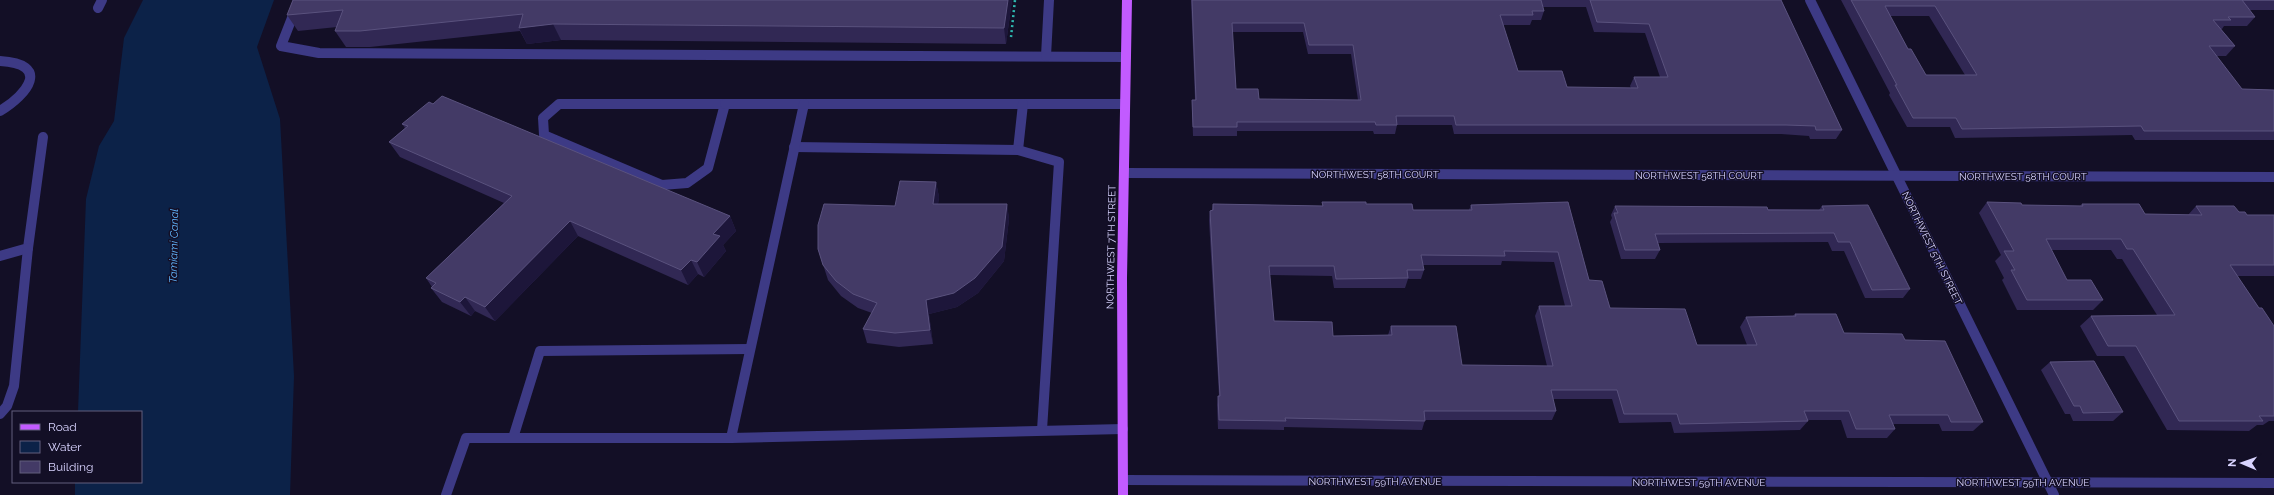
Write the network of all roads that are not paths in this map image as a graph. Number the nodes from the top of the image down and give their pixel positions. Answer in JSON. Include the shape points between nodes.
{"nodes":[{"id":1,"x":299,"y":0,"type":"edge"},
{"id":2,"x":1049,"y":0,"type":"edge"},
{"id":3,"x":1127,"y":0,"type":"edge"},
{"id":4,"x":1810,"y":0,"type":"edge"},
{"id":5,"x":1046,"y":56,"type":"junction"},
{"id":6,"x":1126,"y":57,"type":"junction"},
{"id":7,"x":0,"y":61,"type":"edge"},
{"id":8,"x":725,"y":104,"type":"junction"},
{"id":9,"x":804,"y":104,"type":"junction"},
{"id":10,"x":1023,"y":104,"type":"junction"},
{"id":11,"x":1125,"y":104,"type":"junction"},
{"id":12,"x":0,"y":111,"type":"edge"},
{"id":13,"x":43,"y":137,"type":"dead end"},
{"id":14,"x":794,"y":146,"type":"junction"},
{"id":15,"x":1018,"y":150,"type":"junction"},
{"id":16,"x":1124,"y":173,"type":"junction"},
{"id":17,"x":1897,"y":176,"type":"junction"},
{"id":18,"x":2274,"y":177,"type":"edge"},
{"id":19,"x":28,"y":248,"type":"junction"},
{"id":20,"x":0,"y":256,"type":"edge"},
{"id":21,"x":750,"y":349,"type":"junction"},
{"id":22,"x":0,"y":414,"type":"edge"},
{"id":23,"x":1123,"y":429,"type":"junction"},
{"id":24,"x":1042,"y":430,"type":"junction"},
{"id":25,"x":513,"y":438,"type":"junction"},
{"id":26,"x":731,"y":438,"type":"junction"},
{"id":27,"x":1123,"y":480,"type":"junction"},
{"id":28,"x":2048,"y":483,"type":"junction"},
{"id":29,"x":2274,"y":483,"type":"edge"},
{"id":30,"x":446,"y":495,"type":"edge"},
{"id":31,"x":1123,"y":495,"type":"edge"},
{"id":32,"x":2054,"y":495,"type":"edge"}],
"edges":[{"from":1,"to":5,"type":"street","via":[[281,46],[319,52]]},
{"from":2,"to":5,"type":"street"},
{"from":3,"to":6,"type":"main road","name":"NORTHWEST 7TH STREET"},
{"from":4,"to":17,"type":"street","name":"NORTHWEST 5TH STREET"},
{"from":5,"to":6,"type":"street"},
{"from":6,"to":11,"type":"main road","name":"NORTHWEST 7TH STREET"},
{"from":7,"to":12,"type":"street","via":[[22,63],[30,69],[32,77],[19,98]]},
{"from":8,"to":8,"type":"street","via":[[708,168],[687,183],[662,184],[544,135],[543,118],[559,104]]},
{"from":8,"to":9,"type":"street"},
{"from":9,"to":10,"type":"street"},
{"from":9,"to":14,"type":"street"},
{"from":10,"to":11,"type":"street"},
{"from":10,"to":15,"type":"street"},
{"from":11,"to":16,"type":"main road","name":"NORTHWEST 7TH STREET"},
{"from":13,"to":19,"type":"street"},
{"from":14,"to":15,"type":"street"},
{"from":14,"to":21,"type":"street"},
{"from":15,"to":24,"type":"street","via":[[1059,162]]},
{"from":16,"to":17,"type":"street","name":"NORTHWEST 58TH COURT"},
{"from":16,"to":23,"type":"main road","name":"NORTHWEST 7TH STREET"},
{"from":17,"to":18,"type":"street","name":"NORTHWEST 58TH COURT"},
{"from":17,"to":28,"type":"street","name":"NORTHWEST 5TH STREET"},
{"from":19,"to":20,"type":"street"},
{"from":19,"to":22,"type":"street","via":[[14,386],[7,406]]},
{"from":21,"to":25,"type":"street","via":[[540,352]]},
{"from":21,"to":26,"type":"street"},
{"from":23,"to":24,"type":"street"},
{"from":23,"to":27,"type":"main road","name":"NORTHWEST 7TH STREET"},
{"from":24,"to":26,"type":"street"},
{"from":25,"to":26,"type":"street"},
{"from":25,"to":30,"type":"street","via":[[466,438]]},
{"from":27,"to":28,"type":"street","name":"NORTHWEST 59TH AVENUE"},
{"from":27,"to":31,"type":"main road","name":"NORTHWEST 7TH STREET"},
{"from":28,"to":29,"type":"street","name":"NORTHWEST 59TH AVENUE"},
{"from":28,"to":32,"type":"street","name":"NORTHWEST 5TH STREET"}]}
